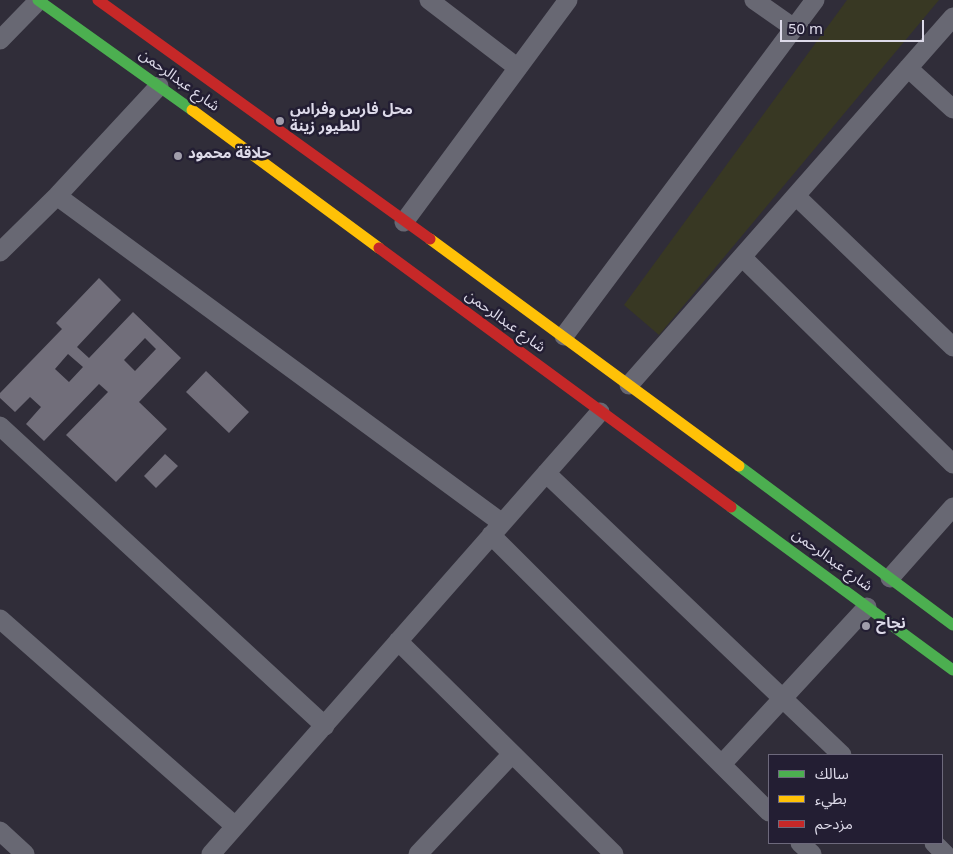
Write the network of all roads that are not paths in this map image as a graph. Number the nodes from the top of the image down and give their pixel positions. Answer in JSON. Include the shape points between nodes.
{"nodes":[{"id":1,"x":38,"y":0,"type":"edge"},
{"id":2,"x":98,"y":0,"type":"edge"},
{"id":3,"x":429,"y":0,"type":"edge"},
{"id":4,"x":568,"y":0,"type":"edge"},
{"id":5,"x":754,"y":0,"type":"edge"},
{"id":6,"x":815,"y":0,"type":"edge"},
{"id":7,"x":953,"y":17,"type":"edge"},
{"id":8,"x":794,"y":28,"type":"junction"},
{"id":9,"x":0,"y":40,"type":"edge"},
{"id":10,"x":518,"y":68,"type":"junction"},
{"id":11,"x":908,"y":68,"type":"junction"},
{"id":12,"x":159,"y":86,"type":"junction"},
{"id":13,"x":953,"y":109,"type":"edge"},
{"id":14,"x":57,"y":196,"type":"junction"},
{"id":15,"x":796,"y":196,"type":"junction"},
{"id":16,"x":404,"y":222,"type":"junction"},
{"id":17,"x":0,"y":252,"type":"edge"},
{"id":18,"x":742,"y":258,"type":"junction"},
{"id":19,"x":564,"y":336,"type":"junction"},
{"id":20,"x":953,"y":347,"type":"edge"},
{"id":21,"x":630,"y":385,"type":"junction"},
{"id":22,"x":600,"y":412,"type":"junction"},
{"id":23,"x":0,"y":426,"type":"edge"},
{"id":24,"x":953,"y":464,"type":"edge"},
{"id":25,"x":546,"y":473,"type":"junction"},
{"id":26,"x":953,"y":507,"type":"edge"},
{"id":27,"x":497,"y":529,"type":"junction"},
{"id":28,"x":890,"y":578,"type":"junction"},
{"id":29,"x":867,"y":607,"type":"junction"},
{"id":30,"x":0,"y":619,"type":"edge"},
{"id":31,"x":953,"y":625,"type":"edge"},
{"id":32,"x":398,"y":641,"type":"junction"},
{"id":33,"x":953,"y":670,"type":"edge"},
{"id":34,"x":782,"y":699,"type":"junction"},
{"id":35,"x":325,"y":726,"type":"junction"},
{"id":36,"x":512,"y":754,"type":"junction"},
{"id":37,"x":841,"y":754,"type":"edge"},
{"id":38,"x":722,"y":764,"type":"junction"},
{"id":39,"x":768,"y":811,"type":"edge"},
{"id":40,"x":236,"y":826,"type":"junction"},
{"id":41,"x":0,"y":831,"type":"edge"},
{"id":42,"x":801,"y":844,"type":"edge"},
{"id":43,"x":935,"y":844,"type":"edge"},
{"id":44,"x":25,"y":854,"type":"edge"},
{"id":45,"x":211,"y":854,"type":"edge"},
{"id":46,"x":418,"y":854,"type":"edge"},
{"id":47,"x":614,"y":854,"type":"edge"},
{"id":48,"x":812,"y":854,"type":"edge"},
{"id":49,"x":946,"y":854,"type":"edge"}],
"edges":[{"from":1,"to":9,"type":"street"},
{"from":1,"to":12,"type":"main road","name":"شارع عبدالرحمن"},
{"from":2,"to":16,"type":"main road","name":"شارع عبدالرحمن"},
{"from":3,"to":10,"type":"street"},
{"from":4,"to":10,"type":"street"},
{"from":5,"to":8,"type":"street"},
{"from":6,"to":8,"type":"street"},
{"from":7,"to":11,"type":"street"},
{"from":8,"to":19,"type":"street"},
{"from":10,"to":16,"type":"street"},
{"from":11,"to":13,"type":"street"},
{"from":11,"to":15,"type":"street"},
{"from":12,"to":14,"type":"street"},
{"from":12,"to":22,"type":"main road","name":"شارع عبدالرحمن"},
{"from":14,"to":17,"type":"street"},
{"from":14,"to":27,"type":"street"},
{"from":15,"to":18,"type":"street"},
{"from":15,"to":20,"type":"street"},
{"from":16,"to":19,"type":"main road","name":"شارع عبدالرحمن"},
{"from":18,"to":21,"type":"street"},
{"from":18,"to":24,"type":"street"},
{"from":19,"to":21,"type":"main road","name":"شارع عبدالرحمن"},
{"from":21,"to":28,"type":"main road","name":"شارع عبدالرحمن"},
{"from":22,"to":25,"type":"street"},
{"from":22,"to":29,"type":"main road","name":"شارع عبدالرحمن"},
{"from":23,"to":35,"type":"street"},
{"from":25,"to":27,"type":"street"},
{"from":25,"to":34,"type":"street"},
{"from":26,"to":28,"type":"street"},
{"from":27,"to":32,"type":"street"},
{"from":27,"to":38,"type":"street"},
{"from":28,"to":31,"type":"main road","name":"شارع عبدالرحمن"},
{"from":29,"to":33,"type":"main road","name":"شارع عبدالرحمن"},
{"from":29,"to":34,"type":"street"},
{"from":30,"to":40,"type":"street"},
{"from":32,"to":35,"type":"street"},
{"from":32,"to":36,"type":"street"},
{"from":34,"to":37,"type":"street"},
{"from":34,"to":38,"type":"street"},
{"from":35,"to":40,"type":"street"},
{"from":36,"to":46,"type":"street"},
{"from":36,"to":47,"type":"street"},
{"from":38,"to":39,"type":"street"},
{"from":40,"to":45,"type":"street"},
{"from":41,"to":44,"type":"street"},
{"from":42,"to":48,"type":"street"},
{"from":43,"to":49,"type":"street"}]}
